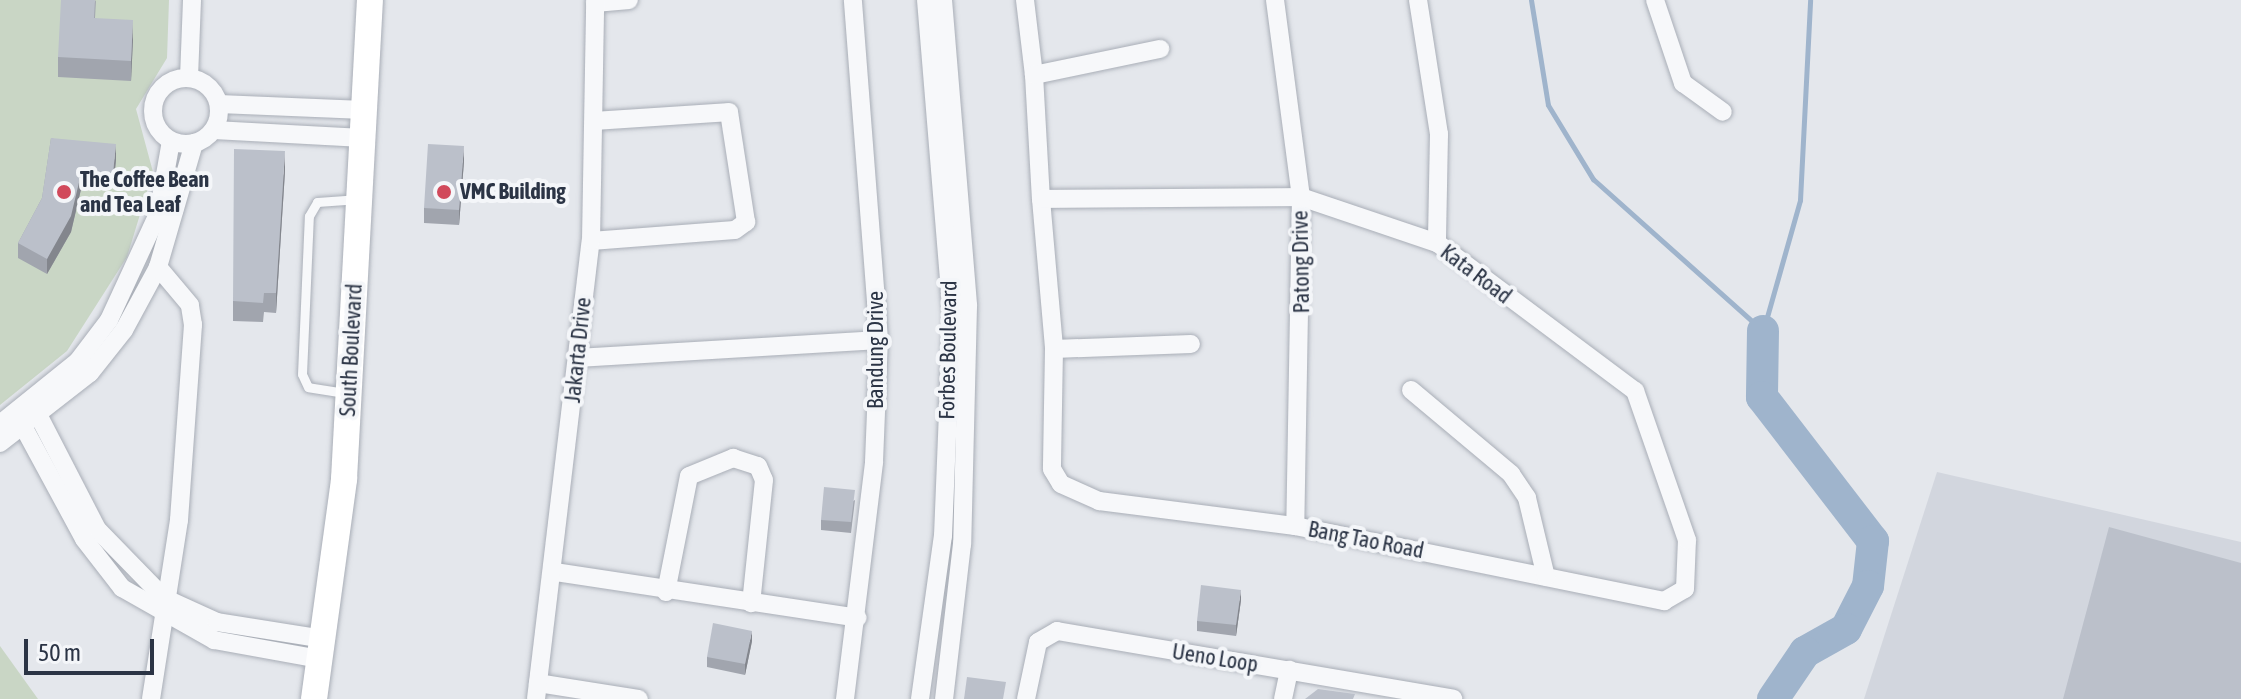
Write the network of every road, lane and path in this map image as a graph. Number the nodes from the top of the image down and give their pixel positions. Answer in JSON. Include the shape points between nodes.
{"nodes":[{"id":1,"x":192,"y":0,"type":"edge"},
{"id":2,"x":370,"y":0,"type":"edge"},
{"id":3,"x":629,"y":0,"type":"edge"},
{"id":4,"x":853,"y":0,"type":"edge"},
{"id":5,"x":926,"y":0,"type":"edge"},
{"id":6,"x":943,"y":0,"type":"edge"},
{"id":7,"x":1025,"y":0,"type":"edge"},
{"id":8,"x":1275,"y":0,"type":"edge"},
{"id":9,"x":1418,"y":0,"type":"edge"},
{"id":10,"x":1655,"y":0,"type":"edge"},
{"id":11,"x":595,"y":2,"type":"edge"},
{"id":12,"x":1160,"y":49,"type":"dead end"},
{"id":13,"x":1034,"y":75,"type":"junction"},
{"id":14,"x":189,"y":78,"type":"junction"},
{"id":15,"x":219,"y":104,"type":"junction"},
{"id":16,"x":364,"y":110,"type":"junction"},
{"id":17,"x":1723,"y":112,"type":"dead end"},
{"id":18,"x":595,"y":121,"type":"junction"},
{"id":19,"x":214,"y":130,"type":"junction"},
{"id":20,"x":363,"y":138,"type":"junction"},
{"id":21,"x":171,"y":141,"type":"junction"},
{"id":22,"x":194,"y":143,"type":"junction"},
{"id":23,"x":1301,"y":197,"type":"junction"},
{"id":24,"x":360,"y":199,"type":"junction"},
{"id":25,"x":1041,"y":199,"type":"junction"},
{"id":26,"x":591,"y":241,"type":"junction"},
{"id":27,"x":1437,"y":243,"type":"junction"},
{"id":28,"x":158,"y":267,"type":"junction"},
{"id":29,"x":879,"y":340,"type":"junction"},
{"id":30,"x":1191,"y":344,"type":"dead end"},
{"id":31,"x":1054,"y":349,"type":"junction"},
{"id":32,"x":577,"y":358,"type":"junction"},
{"id":33,"x":1411,"y":390,"type":"dead end"},
{"id":34,"x":348,"y":393,"type":"junction"},
{"id":35,"x":37,"y":410,"type":"junction"},
{"id":36,"x":14,"y":423,"type":"edge"},
{"id":37,"x":0,"y":443,"type":"edge"},
{"id":38,"x":1295,"y":526,"type":"junction"},
{"id":39,"x":555,"y":572,"type":"junction"},
{"id":40,"x":1546,"y":577,"type":"junction"},
{"id":41,"x":1685,"y":589,"type":"joint"},
{"id":42,"x":666,"y":592,"type":"junction"},
{"id":43,"x":751,"y":603,"type":"junction"},
{"id":44,"x":163,"y":607,"type":"junction"},
{"id":45,"x":858,"y":618,"type":"junction"},
{"id":46,"x":322,"y":649,"type":"junction"},
{"id":47,"x":1289,"y":670,"type":"junction"},
{"id":48,"x":537,"y":691,"type":"edge"},
{"id":49,"x":151,"y":699,"type":"edge"},
{"id":50,"x":314,"y":699,"type":"edge"},
{"id":51,"x":639,"y":699,"type":"edge"},
{"id":52,"x":845,"y":699,"type":"edge"},
{"id":53,"x":920,"y":699,"type":"edge"},
{"id":54,"x":944,"y":699,"type":"edge"},
{"id":55,"x":1026,"y":699,"type":"edge"},
{"id":56,"x":1283,"y":699,"type":"edge"},
{"id":57,"x":1453,"y":699,"type":"edge"}],
"edges":[{"from":1,"to":14,"type":"street"},
{"from":2,"to":16,"type":"main road","name":"South Boulevard"},
{"from":3,"to":11,"type":"street"},
{"from":4,"to":29,"type":"street","name":"Bandung Drive"},
{"from":5,"to":53,"type":"street","name":"Forbes Boulevard","via":[[952,316],[943,536]]},
{"from":6,"to":54,"type":"street","name":"Forbes Boulevard","via":[[968,306],[962,544]]},
{"from":7,"to":13,"type":"street"},
{"from":8,"to":23,"type":"street","name":"Patong Drive"},
{"from":9,"to":27,"type":"street","via":[[1439,134]]},
{"from":10,"to":17,"type":"street","via":[[1683,83]]},
{"from":11,"to":18,"type":"street","name":"Jakarta Drive"},
{"from":12,"to":13,"type":"street"},
{"from":13,"to":25,"type":"street"},
{"from":14,"to":15,"type":"street","via":[[209,86]]},
{"from":14,"to":21,"type":"street","via":[[168,83],[154,102],[155,124]]},
{"from":15,"to":16,"type":"street"},
{"from":15,"to":19,"type":"street"},
{"from":16,"to":20,"type":"main road","name":"South Boulevard"},
{"from":18,"to":26,"type":"street","name":"Jakarta Drive"},
{"from":18,"to":26,"type":"street","via":[[729,112],[746,222],[735,230]]},
{"from":19,"to":20,"type":"street"},
{"from":19,"to":22,"type":"street"},
{"from":20,"to":24,"type":"main road","name":"South Boulevard"},
{"from":21,"to":22,"type":"street"},
{"from":21,"to":35,"type":"street","via":[[158,214],[109,320]]},
{"from":22,"to":28,"type":"street"},
{"from":23,"to":25,"type":"street","name":"Kata Road"},
{"from":23,"to":27,"type":"street","name":"Kata Road"},
{"from":23,"to":38,"type":"street","name":"Patong Drive"},
{"from":24,"to":34,"type":"main road","name":"South Boulevard"},
{"from":24,"to":34,"type":"lane","via":[[317,202],[309,216],[302,374],[308,387]]},
{"from":25,"to":31,"type":"street"},
{"from":26,"to":32,"type":"street","name":"Jakarta Drive"},
{"from":27,"to":41,"type":"street","name":"Kata Road","via":[[1635,391],[1687,540]]},
{"from":28,"to":35,"type":"street","via":[[124,330]]},
{"from":28,"to":44,"type":"street","via":[[190,305],[193,325],[179,520]]},
{"from":29,"to":32,"type":"street"},
{"from":29,"to":45,"type":"street","name":"Bandung Drive"},
{"from":30,"to":31,"type":"street"},
{"from":31,"to":38,"type":"street","name":"Bang Tao Road","via":[[1052,469],[1061,484],[1099,501]]},
{"from":32,"to":39,"type":"street","name":"Jakarta Drive"},
{"from":33,"to":40,"type":"street","via":[[1511,474],[1527,498]]},
{"from":34,"to":46,"type":"main road","name":"South Boulevard"},
{"from":35,"to":36,"type":"street"},
{"from":35,"to":44,"type":"street","via":[[97,529]]},
{"from":36,"to":37,"type":"street"},
{"from":36,"to":44,"type":"street","via":[[84,539],[122,588]]},
{"from":38,"to":40,"type":"street","name":"Bang Tao Road"},
{"from":39,"to":42,"type":"street"},
{"from":39,"to":48,"type":"street","name":"Jakarta Drive"},
{"from":40,"to":41,"type":"street","name":"Bang Tao Road","via":[[1664,601]]},
{"from":42,"to":43,"type":"street"},
{"from":42,"to":43,"type":"street","via":[[689,476],[733,458],[758,466],[764,480]]},
{"from":43,"to":45,"type":"street"},
{"from":44,"to":46,"type":"street"},
{"from":44,"to":49,"type":"street"},
{"from":45,"to":52,"type":"street","name":"Bandung Drive"},
{"from":46,"to":50,"type":"main road","name":"South Boulevard"},
{"from":47,"to":55,"type":"street","name":"Ueno Loop","via":[[1057,631],[1034,651]]},
{"from":47,"to":56,"type":"street"},
{"from":47,"to":57,"type":"street","name":"Ueno Loop"},
{"from":48,"to":51,"type":"street"}]}
